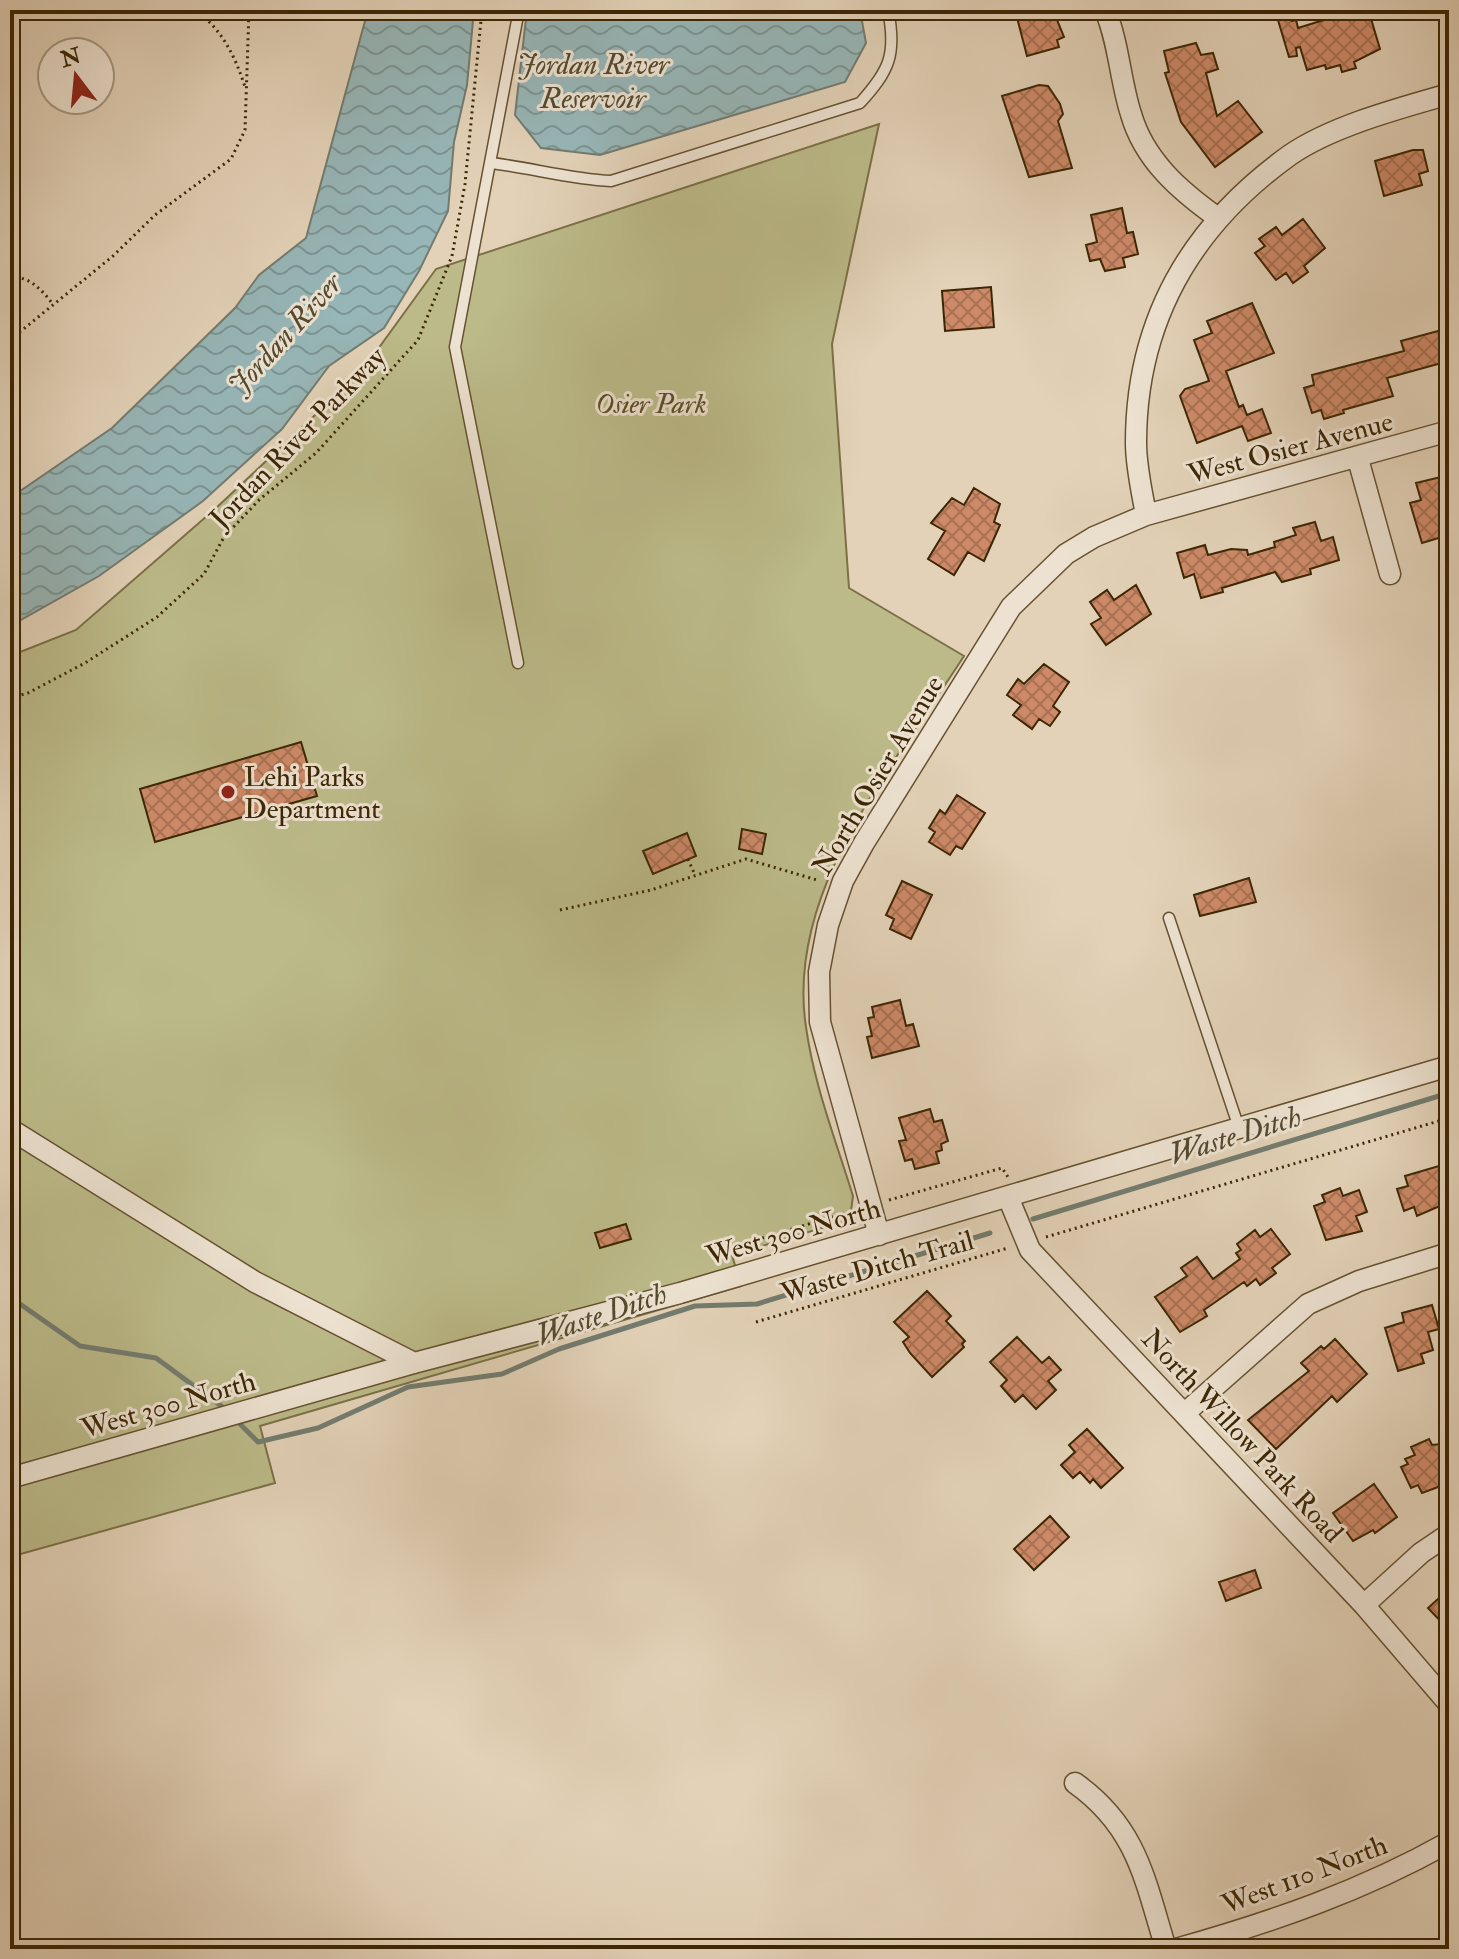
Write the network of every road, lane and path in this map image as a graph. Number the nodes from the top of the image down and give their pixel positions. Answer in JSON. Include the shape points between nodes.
{"nodes":[{"id":1,"x":195,"y":10,"type":"edge"},
{"id":2,"x":249,"y":10,"type":"edge"},
{"id":3,"x":482,"y":10,"type":"edge"},
{"id":4,"x":519,"y":10,"type":"edge"},
{"id":5,"x":888,"y":10,"type":"edge"},
{"id":6,"x":1105,"y":10,"type":"edge"},
{"id":7,"x":247,"y":91,"type":"junction"},
{"id":8,"x":1449,"y":94,"type":"edge"},
{"id":9,"x":491,"y":163,"type":"junction"},
{"id":10,"x":1218,"y":218,"type":"junction"},
{"id":11,"x":10,"y":277,"type":"edge"},
{"id":12,"x":52,"y":303,"type":"junction"},
{"id":13,"x":10,"y":340,"type":"edge"},
{"id":14,"x":1449,"y":431,"type":"edge"},
{"id":15,"x":1358,"y":459,"type":"junction"},
{"id":16,"x":1146,"y":515,"type":"junction"},
{"id":17,"x":1390,"y":574,"type":"dead end"},
{"id":18,"x":518,"y":663,"type":"dead end"},
{"id":19,"x":10,"y":698,"type":"edge"},
{"id":20,"x":688,"y":859,"type":"dead end"},
{"id":21,"x":695,"y":875,"type":"junction"},
{"id":22,"x":817,"y":880,"type":"dead end"},
{"id":23,"x":560,"y":910,"type":"dead end"},
{"id":24,"x":1169,"y":918,"type":"dead end"},
{"id":25,"x":1449,"y":1066,"type":"edge"},
{"id":26,"x":1449,"y":1118,"type":"edge"},
{"id":27,"x":1239,"y":1128,"type":"junction"},
{"id":28,"x":10,"y":1129,"type":"edge"},
{"id":29,"x":1002,"y":1168,"type":"dead end"},
{"id":30,"x":1008,"y":1197,"type":"junction"},
{"id":31,"x":893,"y":1199,"type":"dead end"},
{"id":32,"x":851,"y":1211,"type":"dead end"},
{"id":33,"x":879,"y":1235,"type":"junction"},
{"id":34,"x":1043,"y":1238,"type":"dead end"},
{"id":35,"x":739,"y":1245,"type":"dead end"},
{"id":36,"x":1010,"y":1248,"type":"dead end"},
{"id":37,"x":1449,"y":1253,"type":"edge"},
{"id":38,"x":756,"y":1322,"type":"dead end"},
{"id":39,"x":414,"y":1363,"type":"junction"},
{"id":40,"x":1185,"y":1413,"type":"junction"},
{"id":41,"x":10,"y":1478,"type":"edge"},
{"id":42,"x":1449,"y":1534,"type":"edge"},
{"id":43,"x":1364,"y":1605,"type":"junction"},
{"id":44,"x":1449,"y":1704,"type":"edge"},
{"id":45,"x":1075,"y":1783,"type":"dead end"},
{"id":46,"x":1449,"y":1842,"type":"edge"},
{"id":47,"x":1166,"y":1949,"type":"edge"},
{"id":48,"x":1176,"y":1949,"type":"edge"}],
"edges":[{"from":1,"to":7,"type":"path","via":[[227,42]]},
{"from":2,"to":7,"type":"path"},
{"from":3,"to":19,"type":"path","name":"Jordan River Parkway","via":[[465,184],[452,256],[418,340],[316,453],[250,509],[224,537],[204,574],[157,617],[85,663]]},
{"from":4,"to":9,"type":"lane"},
{"from":5,"to":9,"type":"lane","via":[[893,35],[885,75],[860,103],[611,181]]},
{"from":6,"to":10,"type":"street","via":[[1131,115],[1144,145],[1191,199]]},
{"from":7,"to":12,"type":"path","via":[[245,130],[231,159],[155,215]]},
{"from":8,"to":10,"type":"street","via":[[1377,114],[1292,154]]},
{"from":9,"to":18,"type":"lane","via":[[455,347]]},
{"from":10,"to":16,"type":"street","via":[[1161,305],[1147,347],[1136,446]]},
{"from":11,"to":12,"type":"path","via":[[40,288]]},
{"from":12,"to":13,"type":"path"},
{"from":14,"to":15,"type":"street","name":"West Osier Avenue"},
{"from":15,"to":16,"type":"street","name":"West Osier Avenue"},
{"from":15,"to":17,"type":"street"},
{"from":16,"to":33,"type":"street","name":"North Osier Avenue","via":[[1066,554],[1011,607],[843,881],[819,972],[820,1022]]},
{"from":20,"to":21,"type":"path"},
{"from":21,"to":22,"type":"path","via":[[746,859]]},
{"from":21,"to":23,"type":"path"},
{"from":24,"to":27,"type":"lane"},
{"from":25,"to":27,"type":"street","name":"West 300 North"},
{"from":26,"to":34,"type":"path"},
{"from":27,"to":30,"type":"street","name":"West 300 North"},
{"from":28,"to":39,"type":"street","via":[[255,1282]]},
{"from":29,"to":31,"type":"path"},
{"from":30,"to":33,"type":"street","name":"West 300 North"},
{"from":30,"to":40,"type":"street","name":"North Willow Park Road","via":[[1030,1250]]},
{"from":32,"to":35,"type":"path"},
{"from":33,"to":39,"type":"street","name":"West 300 North"},
{"from":36,"to":38,"type":"path","name":"Waste Ditch Trail"},
{"from":37,"to":40,"type":"street","via":[[1359,1281],[1308,1304]]},
{"from":39,"to":41,"type":"street","name":"West 300 North"},
{"from":40,"to":43,"type":"street","name":"North Willow Park Road"},
{"from":42,"to":43,"type":"street"},
{"from":43,"to":44,"type":"street","name":"North Willow Park Road"},
{"from":45,"to":47,"type":"street","via":[[1108,1809],[1127,1834]]},
{"from":46,"to":48,"type":"street","name":"West 110 North","via":[[1357,1890],[1279,1920]]}]}
